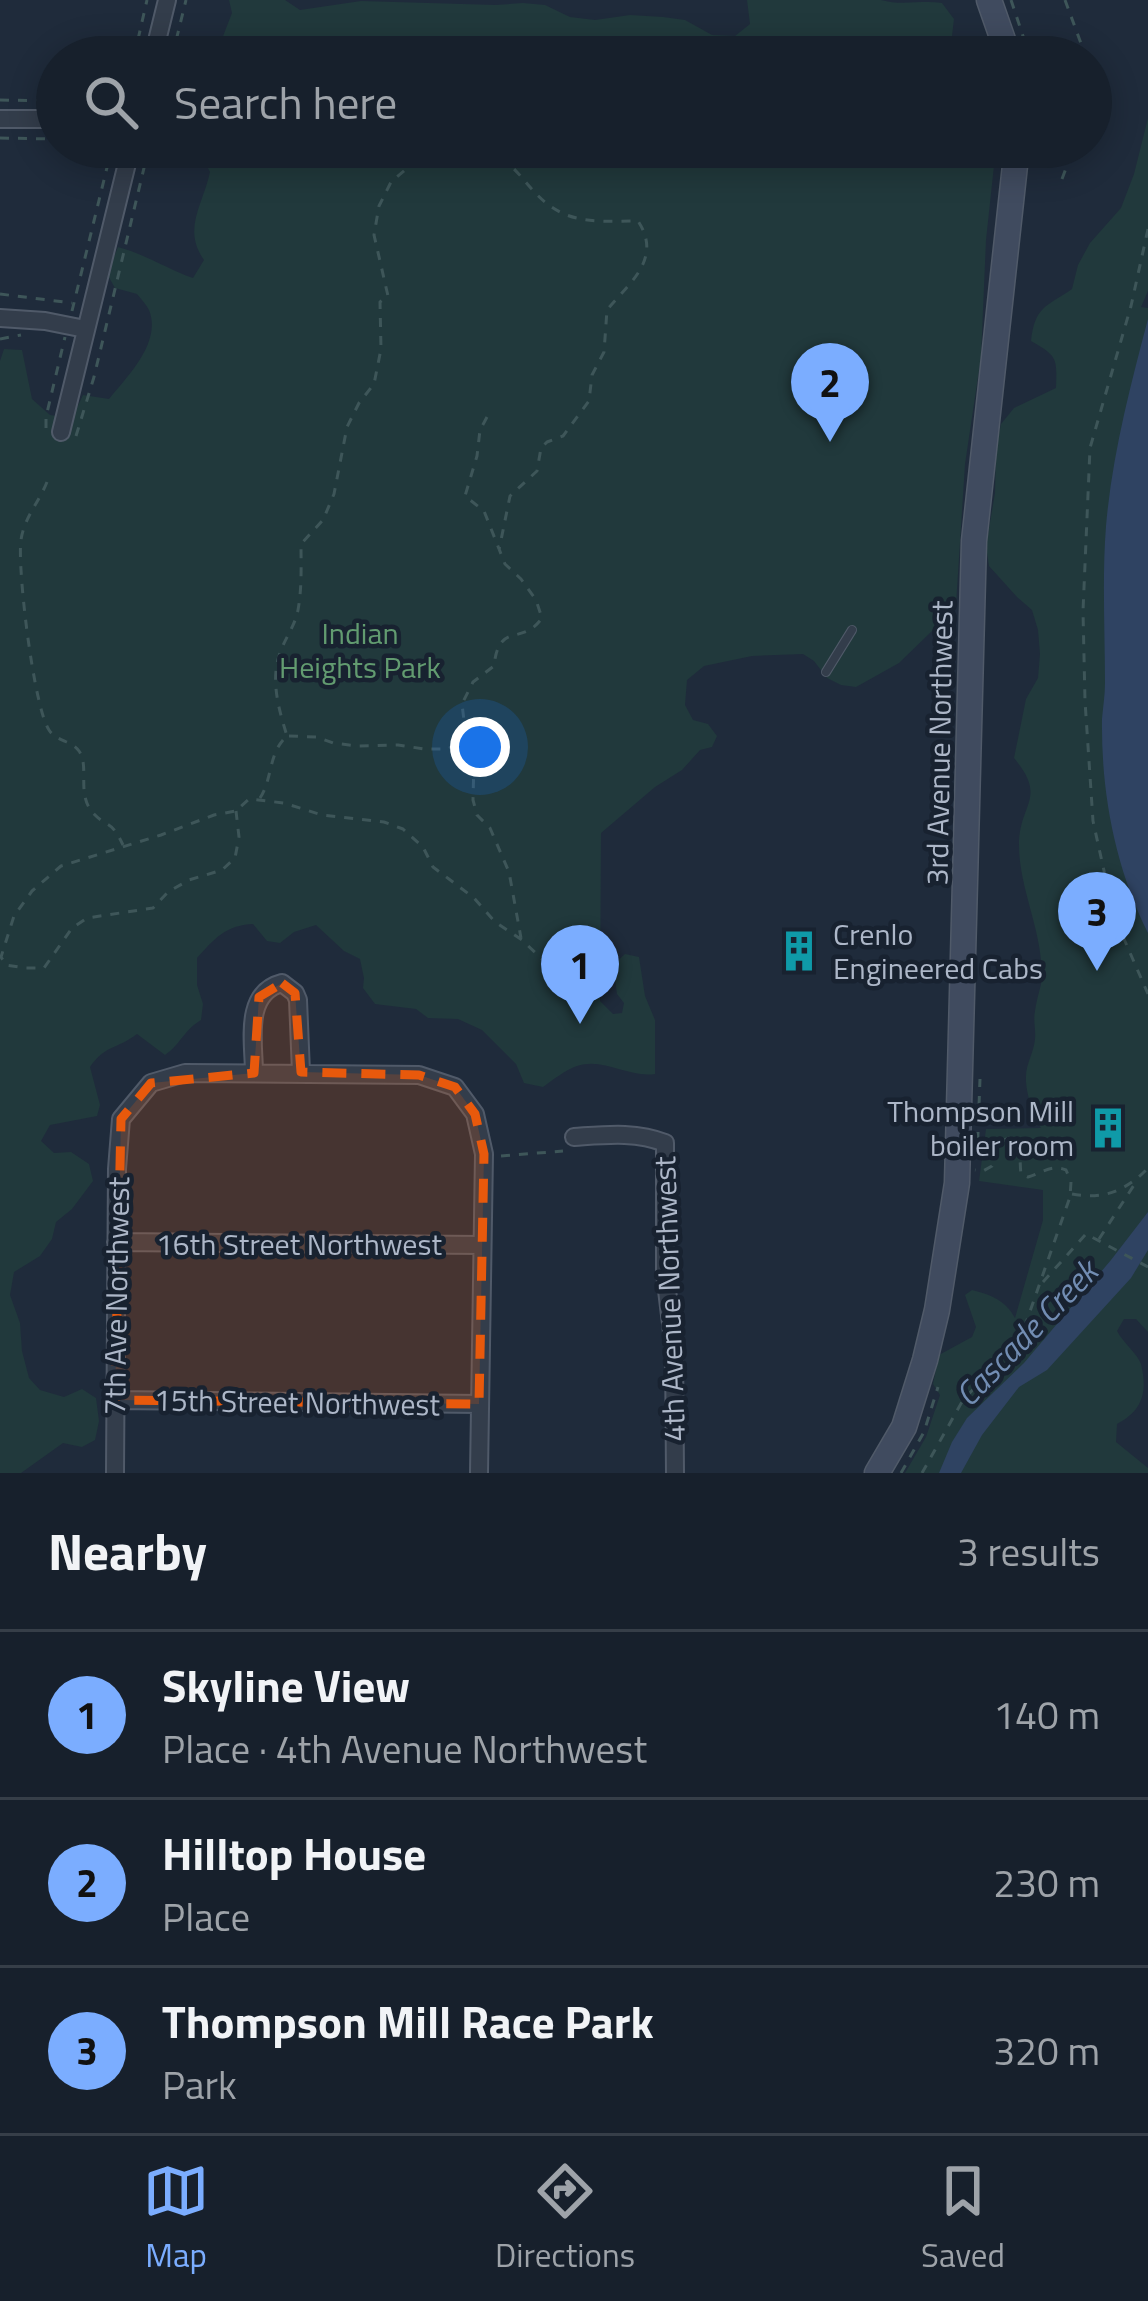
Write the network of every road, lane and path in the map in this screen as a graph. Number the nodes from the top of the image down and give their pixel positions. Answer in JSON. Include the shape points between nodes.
{"nodes":[{"id":1,"x":147,"y":0,"type":"edge"},
{"id":2,"x":167,"y":0,"type":"edge"},
{"id":3,"x":186,"y":0,"type":"edge"},
{"id":4,"x":989,"y":0,"type":"edge"},
{"id":5,"x":1011,"y":0,"type":"edge"},
{"id":6,"x":1065,"y":0,"type":"edge"},
{"id":7,"x":139,"y":36,"type":"edge"},
{"id":8,"x":158,"y":36,"type":"edge"},
{"id":9,"x":177,"y":36,"type":"edge"},
{"id":10,"x":1002,"y":36,"type":"edge"},
{"id":11,"x":1023,"y":36,"type":"edge"},
{"id":12,"x":1078,"y":36,"type":"edge"},
{"id":13,"x":0,"y":100,"type":"edge"},
{"id":14,"x":36,"y":101,"type":"edge"},
{"id":15,"x":0,"y":119,"type":"edge"},
{"id":16,"x":36,"y":119,"type":"edge"},
{"id":17,"x":0,"y":138,"type":"edge"},
{"id":18,"x":36,"y":139,"type":"edge"},
{"id":19,"x":107,"y":168,"type":"edge"},
{"id":20,"x":126,"y":168,"type":"edge"},
{"id":21,"x":144,"y":168,"type":"edge"},
{"id":22,"x":407,"y":168,"type":"edge"},
{"id":23,"x":516,"y":168,"type":"edge"},
{"id":24,"x":1015,"y":168,"type":"edge"},
{"id":25,"x":1066,"y":168,"type":"edge"},
{"id":26,"x":1062,"y":179,"type":"dead end"},
{"id":27,"x":1148,"y":229,"type":"edge"},
{"id":28,"x":0,"y":294,"type":"edge"},
{"id":29,"x":0,"y":318,"type":"edge"},
{"id":30,"x":86,"y":329,"type":"junction"},
{"id":31,"x":64,"y":340,"type":"dead end"},
{"id":32,"x":488,"y":417,"type":"dead end"},
{"id":33,"x":61,"y":433,"type":"junction"},
{"id":34,"x":47,"y":482,"type":"dead end"},
{"id":35,"x":499,"y":552,"type":"junction"},
{"id":36,"x":852,"y":630,"type":"dead end"},
{"id":37,"x":826,"y":672,"type":"dead end"},
{"id":38,"x":287,"y":736,"type":"junction"},
{"id":39,"x":466,"y":737,"type":"junction"},
{"id":40,"x":259,"y":800,"type":"junction"},
{"id":41,"x":236,"y":811,"type":"junction"},
{"id":42,"x":123,"y":845,"type":"junction"},
{"id":43,"x":522,"y":940,"type":"junction"},
{"id":44,"x":1148,"y":994,"type":"edge"},
{"id":45,"x":579,"y":1022,"type":"dead end"},
{"id":46,"x":301,"y":1072,"type":"junction"},
{"id":47,"x":254,"y":1073,"type":"junction"},
{"id":48,"x":980,"y":1077,"type":"dead end"},
{"id":49,"x":574,"y":1144,"type":"joint"},
{"id":50,"x":492,"y":1155,"type":"junction"},
{"id":51,"x":1148,"y":1168,"type":"edge"},
{"id":52,"x":1137,"y":1180,"type":"junction"},
{"id":53,"x":1070,"y":1194,"type":"junction"},
{"id":54,"x":116,"y":1242,"type":"junction"},
{"id":55,"x":1100,"y":1242,"type":"junction"},
{"id":56,"x":482,"y":1245,"type":"junction"},
{"id":57,"x":1148,"y":1267,"type":"edge"},
{"id":58,"x":1041,"y":1283,"type":"junction"},
{"id":59,"x":115,"y":1400,"type":"junction"},
{"id":60,"x":479,"y":1404,"type":"junction"},
{"id":61,"x":115,"y":1473,"type":"edge"},
{"id":62,"x":478,"y":1473,"type":"edge"},
{"id":63,"x":675,"y":1473,"type":"edge"},
{"id":64,"x":878,"y":1473,"type":"edge"},
{"id":65,"x":922,"y":1473,"type":"edge"}],
"edges":[{"from":1,"to":7,"type":"path"},
{"from":2,"to":8,"type":"street"},
{"from":3,"to":9,"type":"path"},
{"from":4,"to":10,"type":"main road"},
{"from":5,"to":11,"type":"path"},
{"from":6,"to":12,"type":"path"},
{"from":13,"to":14,"type":"path"},
{"from":15,"to":16,"type":"street"},
{"from":17,"to":18,"type":"path"},
{"from":19,"to":28,"type":"path","via":[[74,303]]},
{"from":20,"to":30,"type":"street"},
{"from":21,"to":33,"type":"path","via":[[94,377]]},
{"from":22,"to":38,"type":"path","via":[[379,206],[374,235],[388,296],[380,302],[374,384],[346,428],[323,520],[301,544],[297,616],[275,680]]},
{"from":23,"to":35,"type":"path","via":[[558,211],[638,220],[646,247],[634,284],[607,310],[589,401],[563,436],[541,448],[537,471],[510,496]]},
{"from":24,"to":64,"type":"main road","name":"3rd Avenue Northwest","via":[[974,541],[957,1183],[926,1360]]},
{"from":25,"to":26,"type":"path"},
{"from":27,"to":44,"type":"path","via":[[1090,448],[1083,611],[1093,821],[1114,916]]},
{"from":29,"to":30,"type":"street"},
{"from":30,"to":33,"type":"street"},
{"from":31,"to":33,"type":"path","via":[[46,418]]},
{"from":32,"to":35,"type":"path","via":[[465,496],[484,511]]},
{"from":34,"to":42,"type":"path","via":[[21,541],[33,682],[50,731],[82,757],[93,813],[115,826]]},
{"from":35,"to":39,"type":"path","via":[[542,618],[503,639],[494,666],[473,682],[462,704]]},
{"from":36,"to":37,"type":"lane"},
{"from":38,"to":39,"type":"path","via":[[424,749]]},
{"from":38,"to":40,"type":"path"},
{"from":39,"to":43,"type":"path","via":[[472,800],[509,872]]},
{"from":40,"to":41,"type":"path"},
{"from":40,"to":43,"type":"path","via":[[403,829],[433,867]]},
{"from":41,"to":42,"type":"path"},
{"from":41,"to":42,"type":"path","via":[[235,858],[222,871],[189,880],[153,908],[87,918],[44,968],[6,965],[4,940],[32,891],[61,866]]},
{"from":43,"to":45,"type":"path","via":[[580,1001]]},
{"from":46,"to":47,"type":"street"},
{"from":46,"to":47,"type":"street","via":[[298,1000],[282,983],[263,992],[255,1009]]},
{"from":46,"to":50,"type":"street","via":[[419,1075],[455,1088]]},
{"from":47,"to":54,"type":"street","name":"7th Ave Northwest","via":[[185,1072],[151,1083],[121,1119]]},
{"from":48,"to":53,"type":"path","via":[[975,1170],[992,1166],[995,1148],[1009,1138],[1020,1150],[1021,1174],[1066,1170]]},
{"from":49,"to":50,"type":"path"},
{"from":49,"to":63,"type":"street","name":"4th Avenue Northwest","via":[[612,1134],[665,1143]]},
{"from":50,"to":56,"type":"street"},
{"from":51,"to":52,"type":"path"},
{"from":52,"to":53,"type":"path","via":[[1108,1196]]},
{"from":52,"to":55,"type":"path"},
{"from":53,"to":58,"type":"path"},
{"from":54,"to":56,"type":"street","name":"16th Street Northwest"},
{"from":54,"to":59,"type":"street","name":"7th Ave Northwest"},
{"from":55,"to":57,"type":"path"},
{"from":55,"to":58,"type":"path","via":[[1086,1234]]},
{"from":56,"to":60,"type":"street"},
{"from":58,"to":65,"type":"path","via":[[1020,1340],[963,1400]]},
{"from":59,"to":60,"type":"street","name":"15th Street Northwest"},
{"from":59,"to":61,"type":"street","name":"7th Ave Northwest"},
{"from":60,"to":62,"type":"street"}]}
